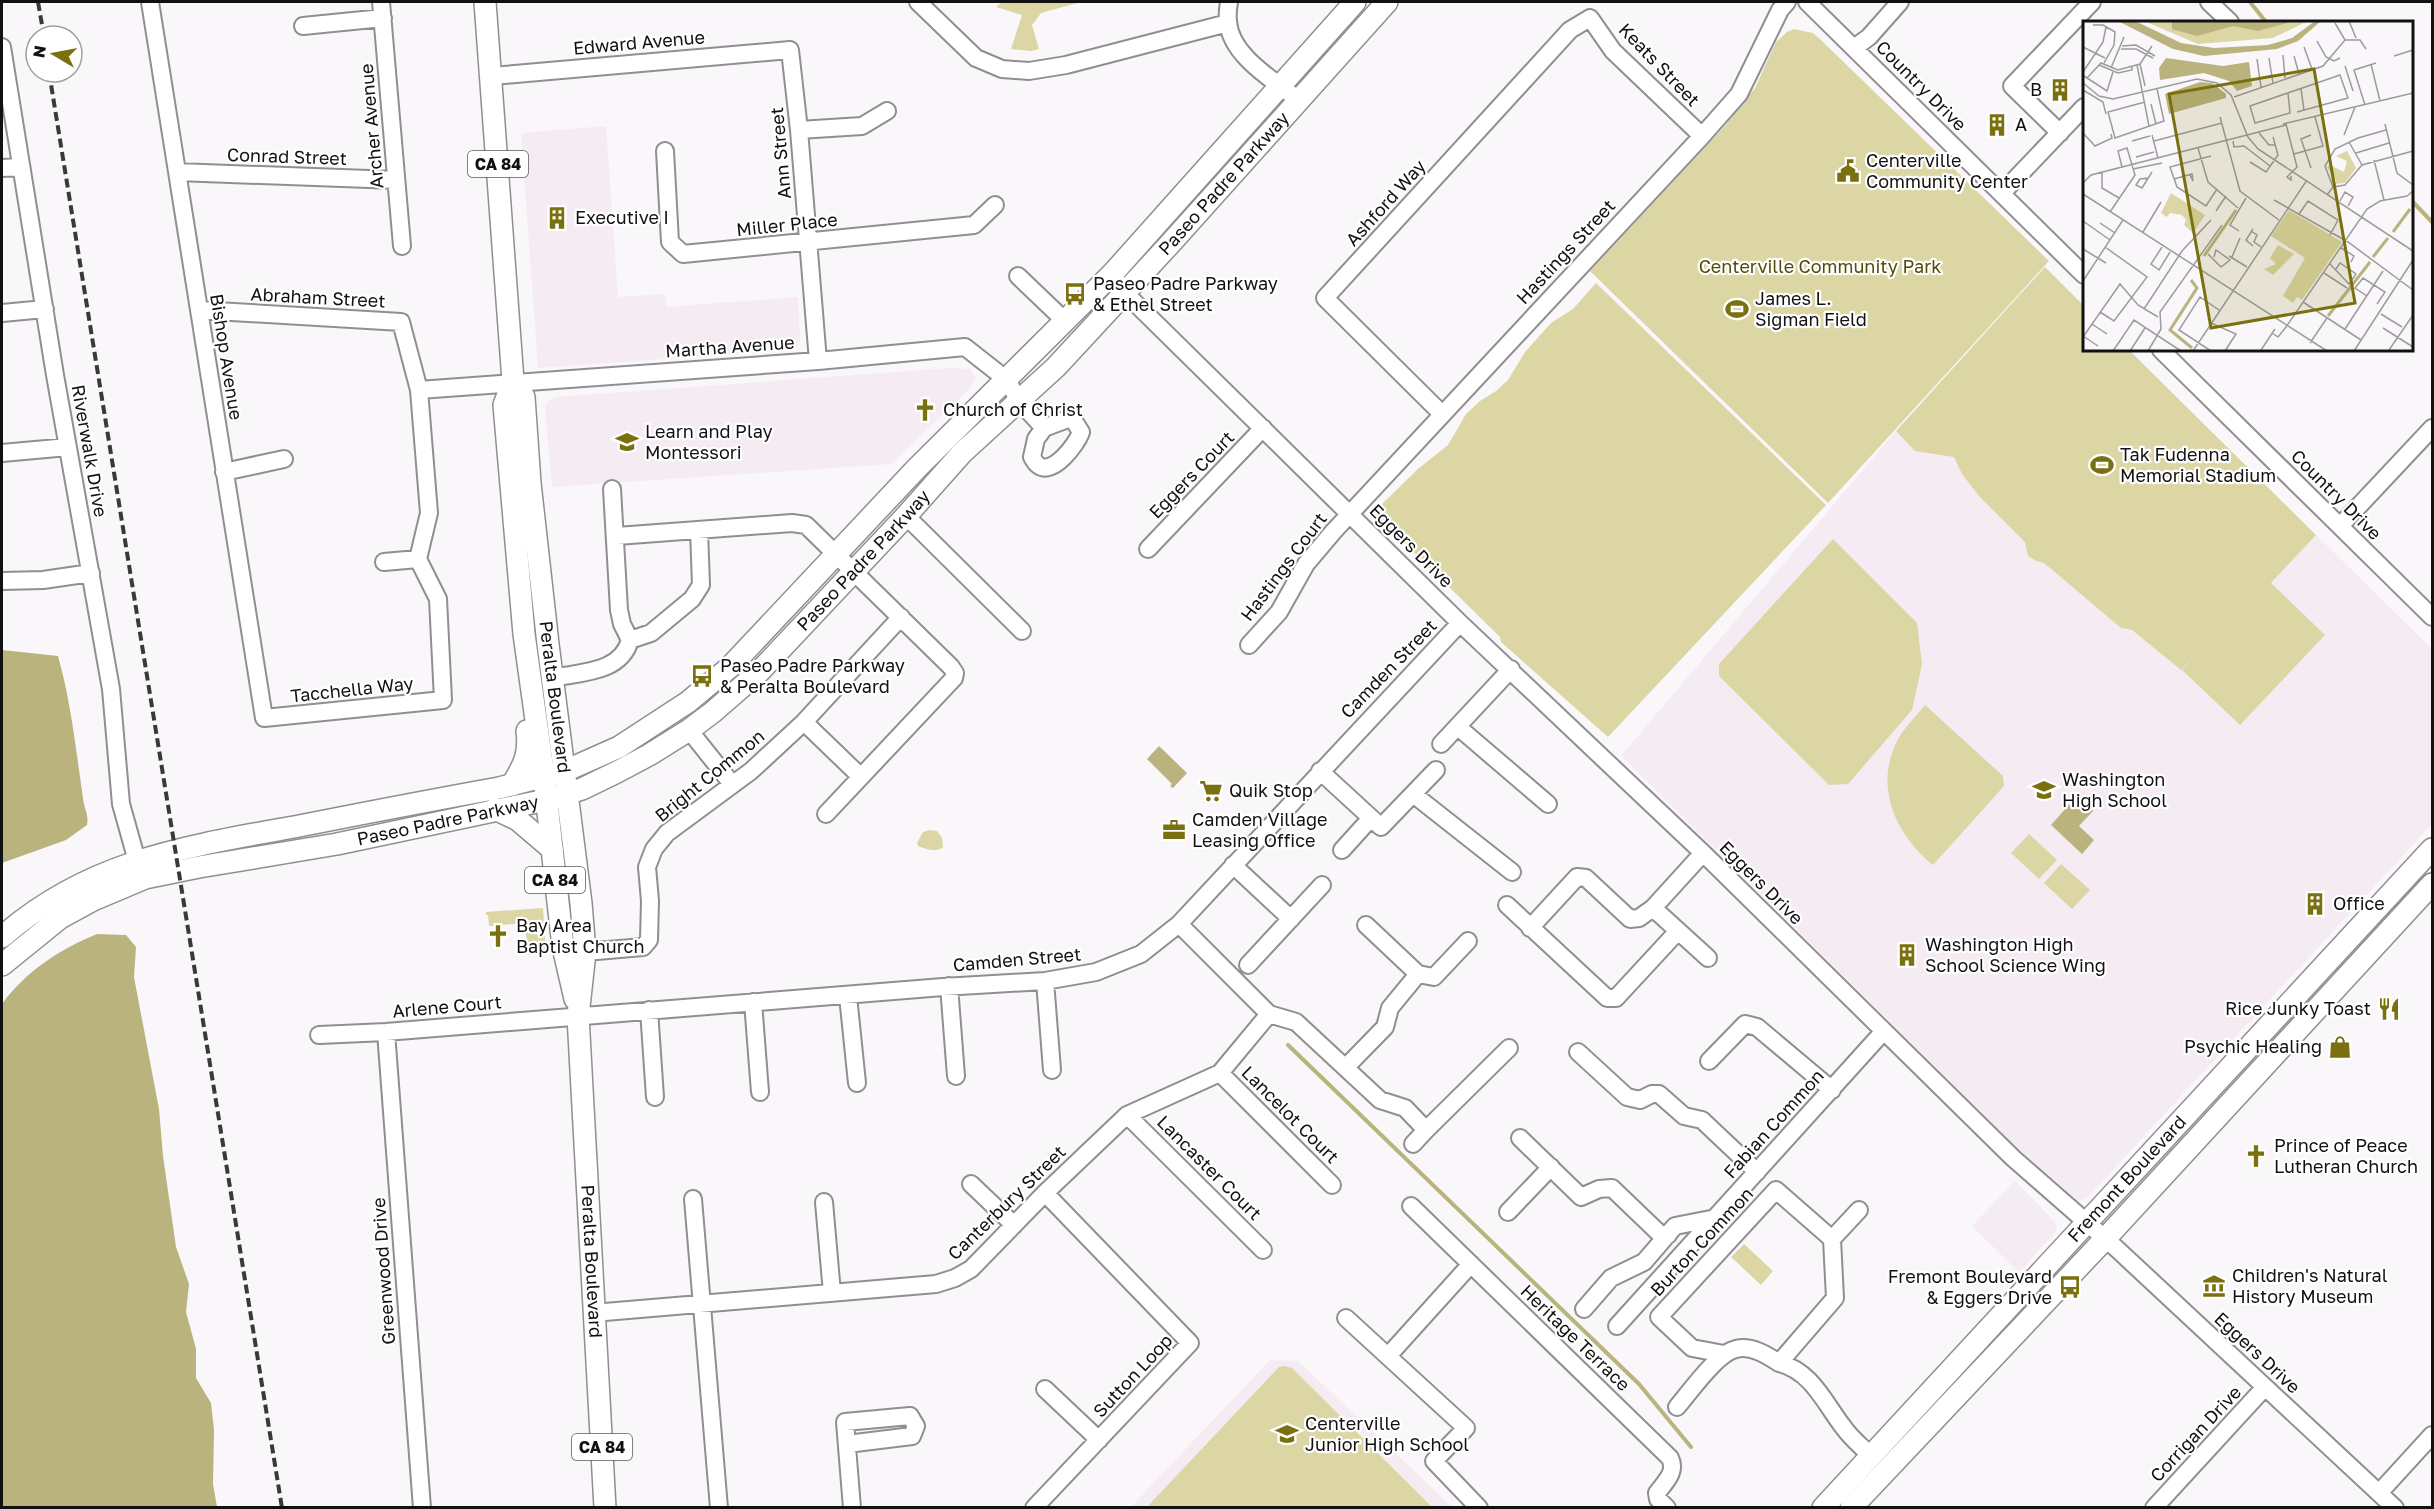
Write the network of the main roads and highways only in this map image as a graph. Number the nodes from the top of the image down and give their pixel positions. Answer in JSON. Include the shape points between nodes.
{"nodes":[{"id":1,"x":485,"y":2,"type":"edge"},
{"id":2,"x":1355,"y":2,"type":"edge"},
{"id":3,"x":1387,"y":2,"type":"edge"},
{"id":4,"x":513,"y":381,"type":"junction"},
{"id":5,"x":529,"y":672,"type":"junction"},
{"id":6,"x":565,"y":771,"type":"junction"},
{"id":7,"x":544,"y":777,"type":"junction"},
{"id":8,"x":512,"y":785,"type":"junction"},
{"id":9,"x":568,"y":793,"type":"junction"},
{"id":10,"x":546,"y":800,"type":"junction"},
{"id":11,"x":495,"y":810,"type":"junction"},
{"id":12,"x":552,"y":849,"type":"junction"},
{"id":13,"x":2433,"y":849,"type":"edge"},
{"id":14,"x":2433,"y":857,"type":"edge"},
{"id":15,"x":2433,"y":884,"type":"edge"},
{"id":16,"x":2,"y":937,"type":"edge"},
{"id":17,"x":2384,"y":937,"type":"junction"},
{"id":18,"x":2,"y":965,"type":"edge"},
{"id":19,"x":578,"y":1016,"type":"junction"},
{"id":20,"x":2271,"y":1024,"type":"junction"},
{"id":21,"x":2289,"y":1039,"type":"junction"},
{"id":22,"x":605,"y":1508,"type":"edge"},
{"id":23,"x":1822,"y":1508,"type":"edge"},
{"id":24,"x":1851,"y":1508,"type":"edge"}],
"edges":[{"from":1,"to":4,"type":"main road","name":"Peralta Boulevard","number":"CA 84"},
{"from":2,"to":6,"type":"main road","name":"Paseo Padre Parkway","via":[[1113,273],[966,418],[754,643],[710,685],[664,719],[619,747]]},
{"from":3,"to":9,"type":"main road","name":"Paseo Padre Parkway","via":[[1056,367],[962,453],[760,671],[713,712],[650,755]]},
{"from":4,"to":5,"type":"main road","name":"Peralta Boulevard","number":"CA 84","via":[[504,405]]},
{"from":4,"to":6,"type":"main road","name":"Peralta Boulevard","number":"CA 84","via":[[524,397],[530,483]]},
{"from":5,"to":7,"type":"main road","name":"Peralta Boulevard","number":"CA 84"},
{"from":5,"to":8,"type":"main road","via":[[522,689],[529,747],[524,766]]},
{"from":6,"to":7,"type":"main road","name":"Paseo Padre Parkway"},
{"from":6,"to":9,"type":"main road","name":"Peralta Boulevard","number":"CA 84"},
{"from":7,"to":8,"type":"main road","name":"Paseo Padre Parkway"},
{"from":7,"to":10,"type":"main road","name":"Peralta Boulevard","number":"CA 84"},
{"from":8,"to":16,"type":"main road","name":"Paseo Padre Parkway","via":[[195,845],[137,861],[80,884],[36,910]]},
{"from":9,"to":10,"type":"main road","name":"Paseo Padre Parkway"},
{"from":9,"to":19,"type":"main road","name":"Peralta Boulevard","number":"CA 84","via":[[585,952]]},
{"from":10,"to":11,"type":"main road","name":"Paseo Padre Parkway"},
{"from":10,"to":12,"type":"main road","name":"Peralta Boulevard","number":"CA 84"},
{"from":11,"to":12,"type":"main road","via":[[518,820]]},
{"from":11,"to":18,"type":"main road","name":"Paseo Padre Parkway","via":[[337,844],[145,878],[60,918]]},
{"from":12,"to":19,"type":"main road","name":"Peralta Boulevard","number":"CA 84","via":[[563,947]]},
{"from":13,"to":20,"type":"main road","name":"Fremont Boulevard"},
{"from":14,"to":17,"type":"main road","via":[[2379,923],[2378,930]]},
{"from":15,"to":17,"type":"main road","name":"Fremont Boulevard"},
{"from":17,"to":21,"type":"main road","name":"Fremont Boulevard"},
{"from":19,"to":22,"type":"main road","name":"Peralta Boulevard","number":"CA 84"},
{"from":20,"to":21,"type":"main road"},
{"from":20,"to":23,"type":"main road","name":"Fremont Boulevard"},
{"from":21,"to":24,"type":"main road","name":"Fremont Boulevard"}]}
